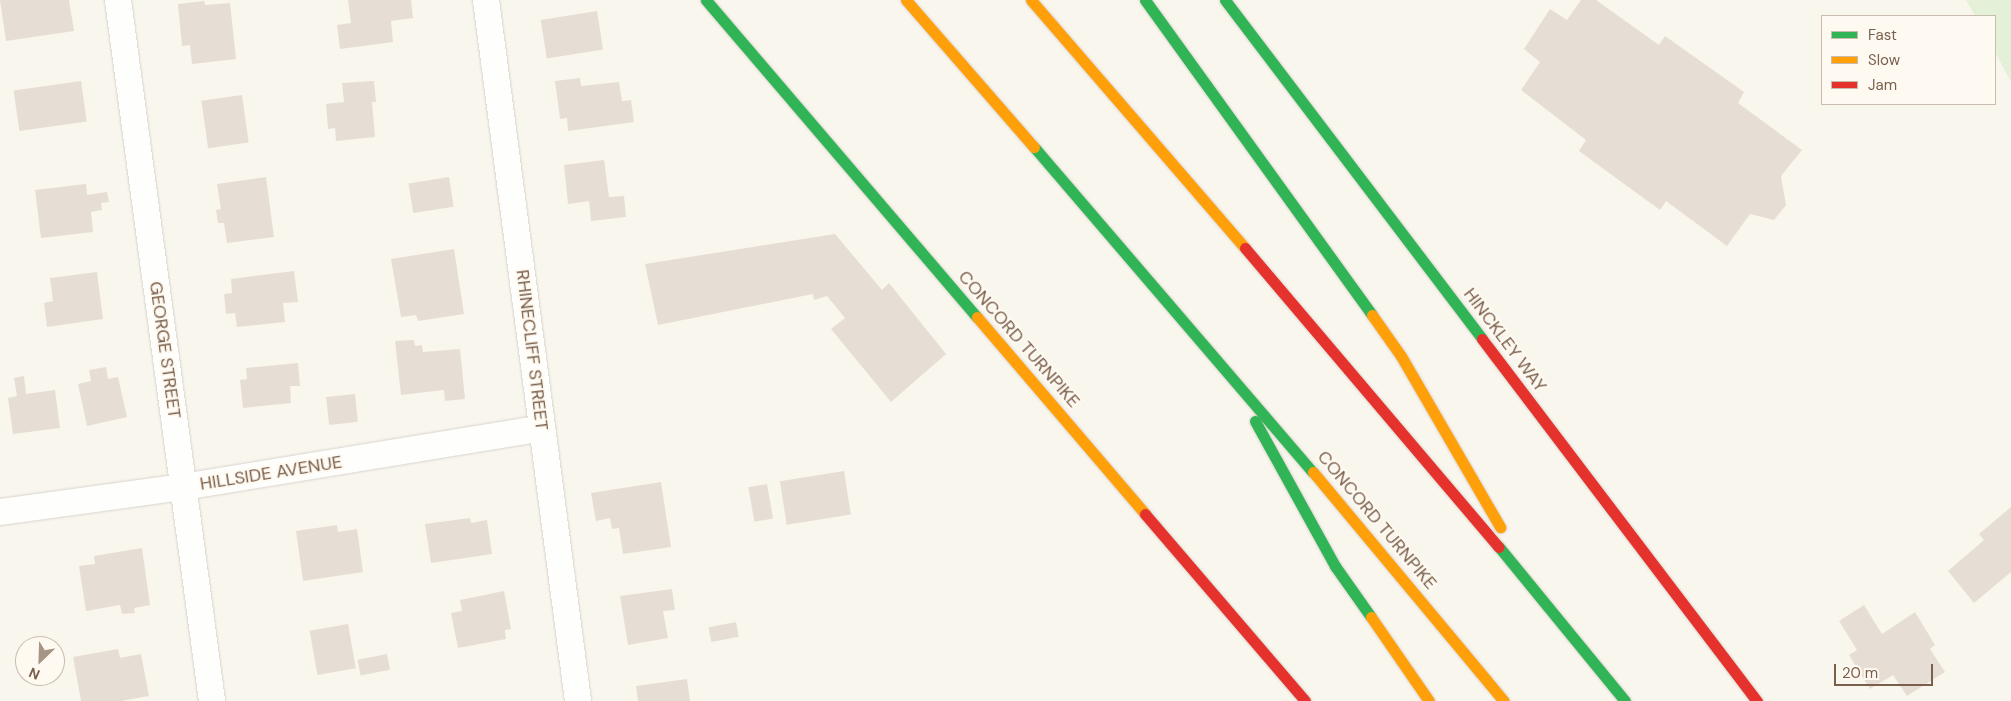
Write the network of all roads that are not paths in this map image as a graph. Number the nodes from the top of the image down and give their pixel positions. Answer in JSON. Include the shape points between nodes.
{"nodes":[{"id":1,"x":118,"y":0,"type":"edge"},
{"id":2,"x":486,"y":0,"type":"edge"},
{"id":3,"x":706,"y":0,"type":"edge"},
{"id":4,"x":906,"y":0,"type":"edge"},
{"id":5,"x":1031,"y":0,"type":"edge"},
{"id":6,"x":1145,"y":0,"type":"edge"},
{"id":7,"x":1225,"y":0,"type":"edge"},
{"id":8,"x":1225,"y":367,"type":"junction"},
{"id":9,"x":542,"y":428,"type":"junction"},
{"id":10,"x":183,"y":487,"type":"junction"},
{"id":11,"x":0,"y":512,"type":"edge"},
{"id":12,"x":1541,"y":597,"type":"junction"},
{"id":13,"x":212,"y":701,"type":"edge"},
{"id":14,"x":578,"y":701,"type":"edge"},
{"id":15,"x":1306,"y":701,"type":"edge"},
{"id":16,"x":1429,"y":701,"type":"edge"},
{"id":17,"x":1504,"y":701,"type":"edge"},
{"id":18,"x":1625,"y":701,"type":"edge"},
{"id":19,"x":1757,"y":701,"type":"edge"}],
"edges":[{"from":1,"to":10,"type":"street","name":"GEORGE STREET"},
{"from":2,"to":9,"type":"street","name":"RHINECLIFF STREET"},
{"from":3,"to":15,"type":"main road","name":"CONCORD TURNPIKE"},
{"from":4,"to":8,"type":"main road","name":"CONCORD TURNPIKE"},
{"from":5,"to":12,"type":"main road","via":[[1351,370]]},
{"from":6,"to":12,"type":"main road","via":[[1400,356]]},
{"from":7,"to":19,"type":"main road","name":"HINCKLEY WAY"},
{"from":8,"to":16,"type":"main road","via":[[1335,566]]},
{"from":8,"to":17,"type":"main road","name":"CONCORD TURNPIKE"},
{"from":9,"to":10,"type":"street","name":"HILLSIDE AVENUE"},
{"from":9,"to":14,"type":"street","name":"RHINECLIFF STREET"},
{"from":10,"to":11,"type":"street","name":"HILLSIDE AVENUE"},
{"from":10,"to":13,"type":"street","name":"GEORGE STREET"},
{"from":12,"to":18,"type":"main road"}]}
